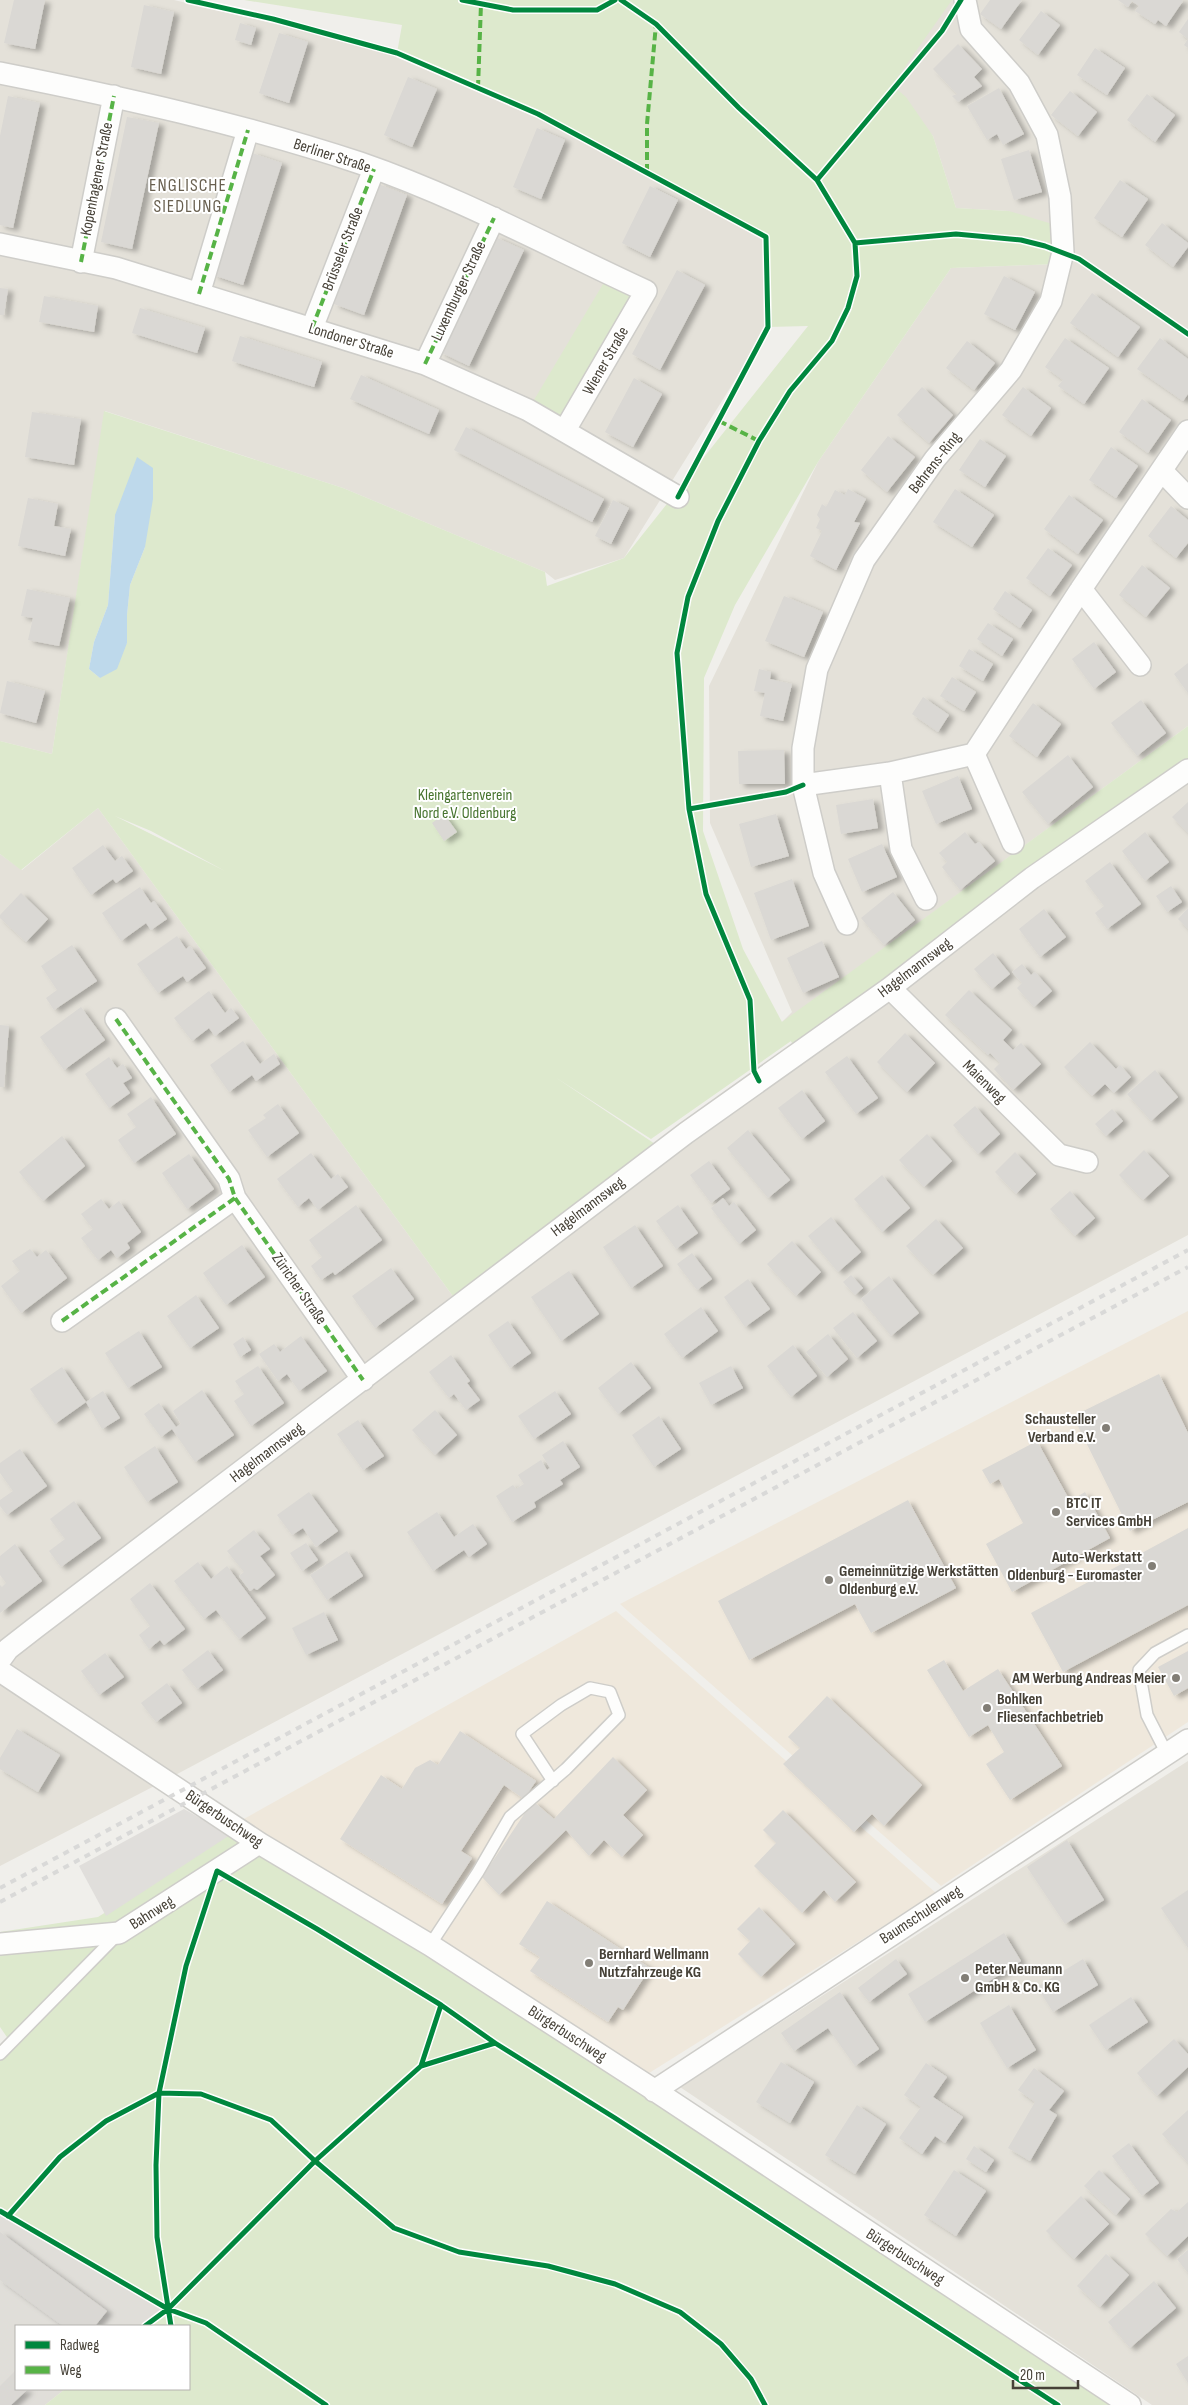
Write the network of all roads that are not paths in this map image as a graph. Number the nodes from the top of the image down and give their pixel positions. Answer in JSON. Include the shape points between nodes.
{"nodes":[{"id":1,"x":965,"y":0,"type":"edge"},
{"id":2,"x":0,"y":73,"type":"edge"},
{"id":3,"x":114,"y":96,"type":"junction"},
{"id":4,"x":248,"y":130,"type":"junction"},
{"id":5,"x":374,"y":169,"type":"junction"},
{"id":6,"x":494,"y":218,"type":"junction"},
{"id":7,"x":0,"y":244,"type":"edge"},
{"id":8,"x":81,"y":262,"type":"junction"},
{"id":9,"x":646,"y":292,"type":"joint"},
{"id":10,"x":199,"y":294,"type":"junction"},
{"id":11,"x":312,"y":328,"type":"junction"},
{"id":12,"x":425,"y":364,"type":"junction"},
{"id":13,"x":565,"y":430,"type":"junction"},
{"id":14,"x":1188,"y":431,"type":"edge"},
{"id":15,"x":1162,"y":471,"type":"junction"},
{"id":16,"x":678,"y":497,"type":"dead end"},
{"id":17,"x":1188,"y":498,"type":"edge"},
{"id":18,"x":1081,"y":589,"type":"junction"},
{"id":19,"x":1140,"y":665,"type":"dead end"},
{"id":20,"x":974,"y":754,"type":"junction"},
{"id":21,"x":1188,"y":770,"type":"edge"},
{"id":22,"x":890,"y":773,"type":"junction"},
{"id":23,"x":803,"y":785,"type":"junction"},
{"id":24,"x":1012,"y":843,"type":"dead end"},
{"id":25,"x":926,"y":898,"type":"dead end"},
{"id":26,"x":847,"y":924,"type":"dead end"},
{"id":27,"x":890,"y":988,"type":"junction"},
{"id":28,"x":116,"y":1019,"type":"dead end"},
{"id":29,"x":1087,"y":1162,"type":"dead end"},
{"id":30,"x":234,"y":1198,"type":"junction"},
{"id":31,"x":62,"y":1321,"type":"dead end"},
{"id":32,"x":363,"y":1380,"type":"junction"},
{"id":33,"x":1188,"y":1635,"type":"edge"},
{"id":34,"x":0,"y":1660,"type":"edge"},
{"id":35,"x":0,"y":1671,"type":"edge"},
{"id":36,"x":1188,"y":1740,"type":"edge"},
{"id":37,"x":1168,"y":1754,"type":"junction"},
{"id":38,"x":552,"y":1781,"type":"junction"},
{"id":39,"x":259,"y":1843,"type":"junction"},
{"id":40,"x":119,"y":1933,"type":"junction"},
{"id":41,"x":0,"y":1944,"type":"edge"},
{"id":42,"x":430,"y":1945,"type":"junction"},
{"id":43,"x":0,"y":2054,"type":"edge"},
{"id":44,"x":654,"y":2091,"type":"junction"},
{"id":45,"x":1130,"y":2405,"type":"edge"}],
"edges":[{"from":1,"to":23,"type":"street","name":"Behrens-Ring","via":[[971,29],[1019,83],[1047,134],[1060,197],[1063,252],[1051,301],[1011,370],[935,459],[864,560],[817,669],[803,748]]},
{"from":2,"to":3,"type":"street","name":"Berliner Straße"},
{"from":3,"to":4,"type":"street","name":"Berliner Straße"},
{"from":3,"to":8,"type":"street","name":"Kopenhagener Straße"},
{"from":4,"to":5,"type":"street","name":"Berliner Straße"},
{"from":4,"to":10,"type":"street"},
{"from":5,"to":6,"type":"street","name":"Berliner Straße"},
{"from":5,"to":11,"type":"street","name":"Brüsseler Straße"},
{"from":6,"to":9,"type":"street","name":"Berliner Straße"},
{"from":6,"to":12,"type":"street","name":"Luxemburger Straße"},
{"from":7,"to":8,"type":"street","name":"Londoner Straße"},
{"from":8,"to":10,"type":"street","name":"Londoner Straße","via":[[116,268]]},
{"from":9,"to":13,"type":"street","name":"Wiener Straße"},
{"from":10,"to":11,"type":"street","name":"Londoner Straße"},
{"from":11,"to":12,"type":"street","name":"Londoner Straße"},
{"from":12,"to":13,"type":"street","name":"Londoner Straße"},
{"from":13,"to":16,"type":"street","name":"Londoner Straße"},
{"from":14,"to":15,"type":"street"},
{"from":15,"to":17,"type":"street"},
{"from":15,"to":18,"type":"street"},
{"from":18,"to":19,"type":"street"},
{"from":18,"to":20,"type":"street"},
{"from":20,"to":22,"type":"street"},
{"from":20,"to":24,"type":"street"},
{"from":21,"to":27,"type":"street","name":"Hagelmannsweg","via":[[1032,878]]},
{"from":22,"to":23,"type":"street"},
{"from":22,"to":25,"type":"street","via":[[901,849]]},
{"from":23,"to":26,"type":"street","name":"Behrens-Ring","via":[[824,873]]},
{"from":27,"to":29,"type":"street","name":"Maienweg","via":[[1059,1155]]},
{"from":27,"to":32,"type":"street","name":"Hagelmannsweg","via":[[686,1133]]},
{"from":28,"to":30,"type":"street","name":"Züricher Straße","via":[[230,1179]]},
{"from":30,"to":31,"type":"street"},
{"from":30,"to":32,"type":"street","name":"Züricher Straße"},
{"from":32,"to":34,"type":"street","name":"Hagelmannsweg","via":[[35,1628],[8,1649]]},
{"from":33,"to":37,"type":"lane","via":[[1155,1653],[1139,1670],[1147,1715]]},
{"from":35,"to":39,"type":"street","name":"Bürgerbuschweg"},
{"from":36,"to":37,"type":"street","name":"Baumschulenweg"},
{"from":37,"to":44,"type":"street","name":"Baumschulenweg"},
{"from":38,"to":38,"type":"lane","via":[[619,1715],[610,1692],[590,1688],[522,1734]]},
{"from":38,"to":42,"type":"lane","via":[[510,1817]]},
{"from":39,"to":40,"type":"street","name":"Bahnweg"},
{"from":39,"to":42,"type":"street","name":"Bürgerbuschweg"},
{"from":40,"to":41,"type":"street","name":"Bahnweg"},
{"from":40,"to":43,"type":"lane"},
{"from":42,"to":44,"type":"street","name":"Bürgerbuschweg"},
{"from":44,"to":45,"type":"street","name":"Bürgerbuschweg"}]}
